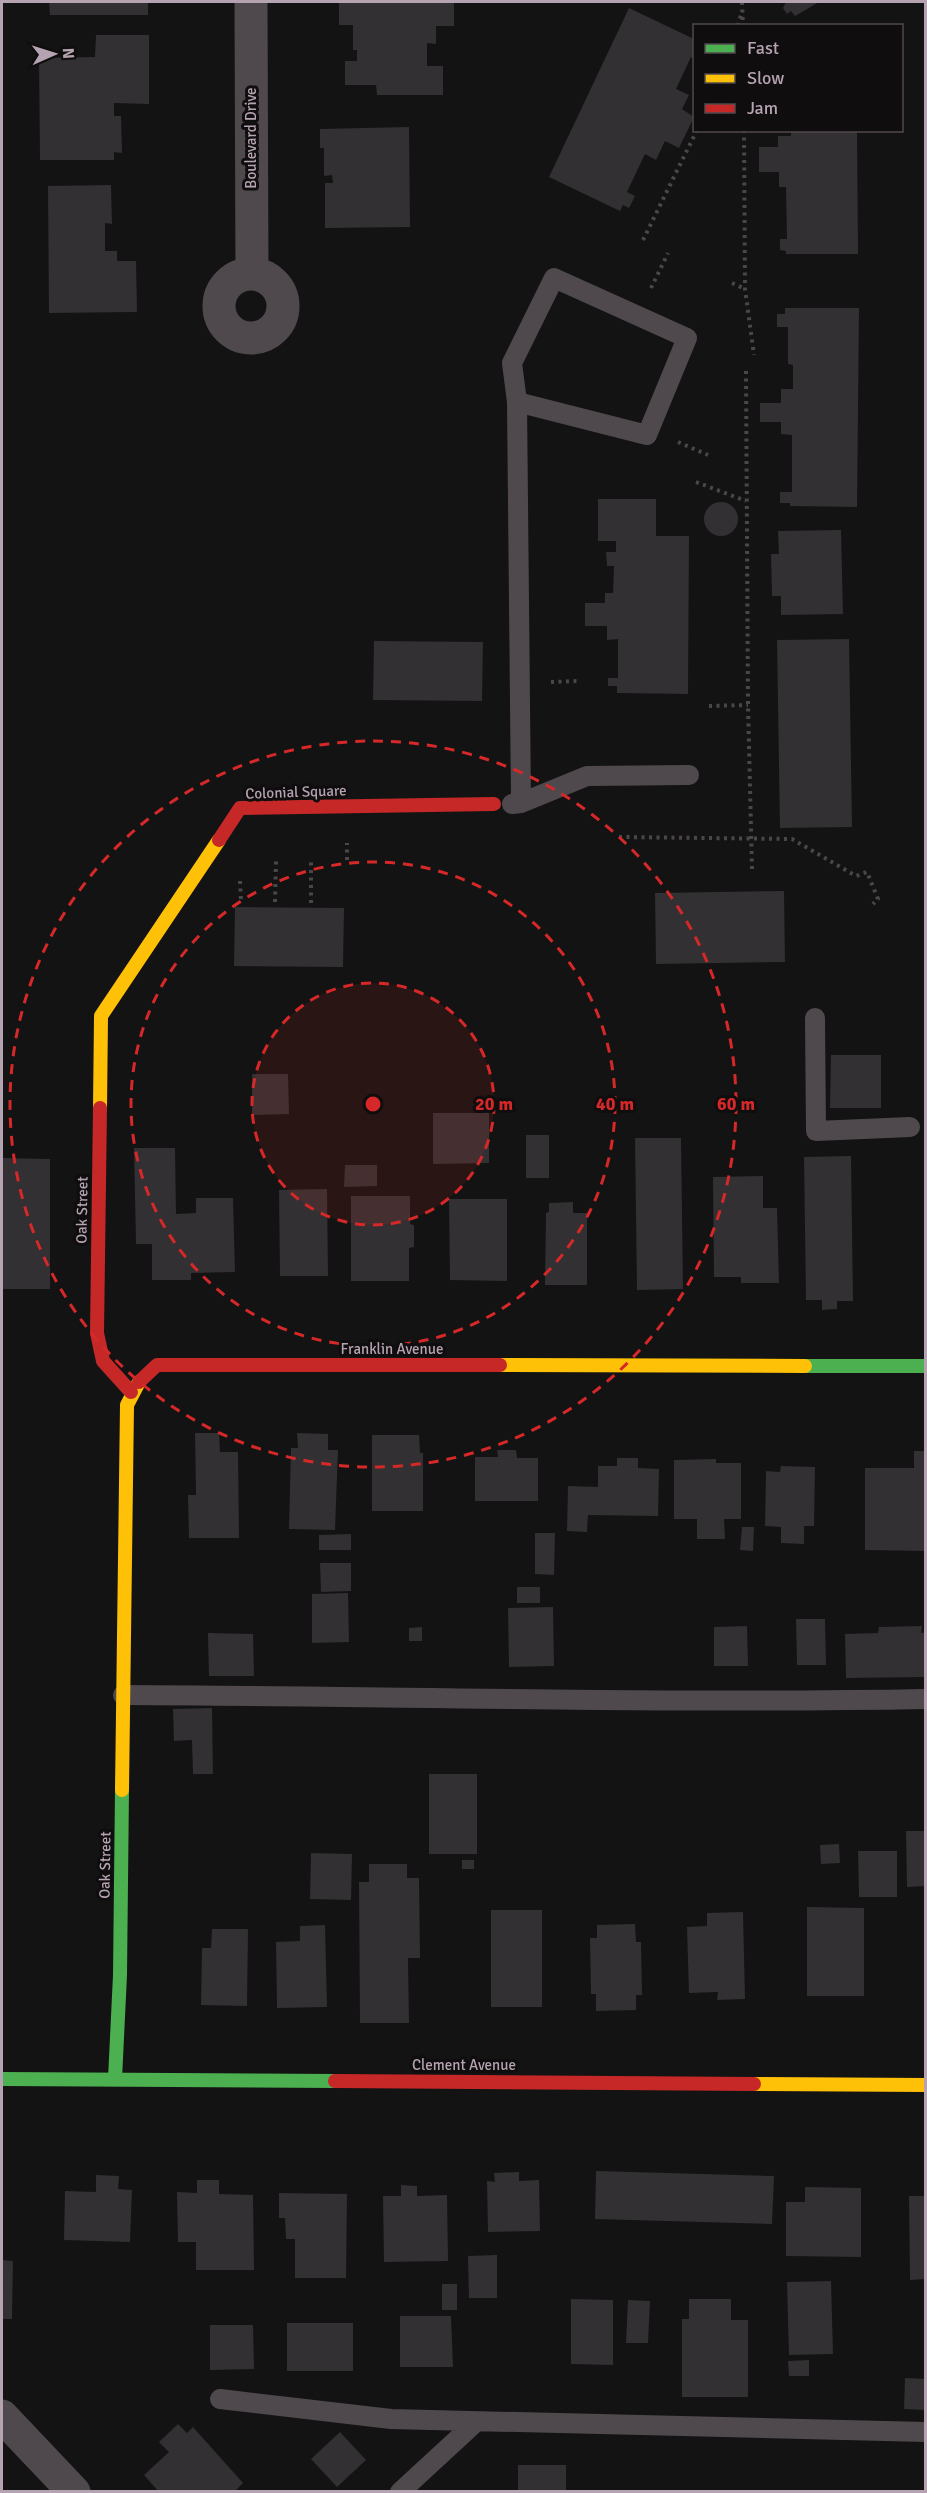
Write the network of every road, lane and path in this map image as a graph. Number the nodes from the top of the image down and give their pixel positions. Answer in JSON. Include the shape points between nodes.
{"nodes":[{"id":1,"x":251,"y":2,"type":"edge"},
{"id":2,"x":742,"y":3,"type":"edge"},
{"id":3,"x":738,"y":24,"type":"edge"},
{"id":4,"x":743,"y":24,"type":"edge"},
{"id":5,"x":696,"y":132,"type":"edge"},
{"id":6,"x":744,"y":132,"type":"edge"},
{"id":7,"x":643,"y":240,"type":"dead end"},
{"id":8,"x":668,"y":253,"type":"dead end"},
{"id":9,"x":664,"y":260,"type":"dead end"},
{"id":10,"x":252,"y":274,"type":"dead end"},
{"id":11,"x":732,"y":283,"type":"dead end"},
{"id":12,"x":745,"y":289,"type":"junction"},
{"id":13,"x":754,"y":355,"type":"dead end"},
{"id":14,"x":746,"y":371,"type":"dead end"},
{"id":15,"x":517,"y":402,"type":"junction"},
{"id":16,"x":701,"y":453,"type":"dead end"},
{"id":17,"x":708,"y":455,"type":"dead end"},
{"id":18,"x":696,"y":482,"type":"dead end"},
{"id":19,"x":746,"y":501,"type":"junction"},
{"id":20,"x":572,"y":681,"type":"dead end"},
{"id":21,"x":579,"y":681,"type":"dead end"},
{"id":22,"x":748,"y":705,"type":"junction"},
{"id":23,"x":709,"y":706,"type":"dead end"},
{"id":24,"x":689,"y":775,"type":"dead end"},
{"id":25,"x":494,"y":804,"type":"joint"},
{"id":26,"x":521,"y":804,"type":"junction"},
{"id":27,"x":619,"y":837,"type":"dead end"},
{"id":28,"x":751,"y":837,"type":"junction"},
{"id":29,"x":347,"y":854,"type":"dead end"},
{"id":30,"x":311,"y":860,"type":"dead end"},
{"id":31,"x":347,"y":860,"type":"dead end"},
{"id":32,"x":276,"y":861,"type":"dead end"},
{"id":33,"x":752,"y":869,"type":"dead end"},
{"id":34,"x":240,"y":881,"type":"dead end"},
{"id":35,"x":241,"y":901,"type":"dead end"},
{"id":36,"x":275,"y":902,"type":"dead end"},
{"id":37,"x":311,"y":903,"type":"dead end"},
{"id":38,"x":873,"y":904,"type":"dead end"},
{"id":39,"x":101,"y":1016,"type":"joint"},
{"id":40,"x":814,"y":1018,"type":"dead end"},
{"id":41,"x":910,"y":1127,"type":"dead end"},
{"id":42,"x":926,"y":1366,"type":"edge"},
{"id":43,"x":131,"y":1392,"type":"junction"},
{"id":44,"x":123,"y":1695,"type":"junction"},
{"id":45,"x":926,"y":1699,"type":"edge"},
{"id":46,"x":2,"y":2079,"type":"edge"},
{"id":47,"x":115,"y":2079,"type":"junction"},
{"id":48,"x":926,"y":2085,"type":"edge"},
{"id":49,"x":220,"y":2399,"type":"dead end"},
{"id":50,"x":476,"y":2422,"type":"junction"},
{"id":51,"x":926,"y":2432,"type":"edge"},
{"id":52,"x":7,"y":2434,"type":"edge"},
{"id":53,"x":74,"y":2492,"type":"edge"},
{"id":54,"x":400,"y":2492,"type":"edge"}],
"edges":[{"from":1,"to":10,"type":"street","name":"Boulevard Drive"},
{"from":2,"to":3,"type":"path"},
{"from":2,"to":4,"type":"path"},
{"from":5,"to":7,"type":"path"},
{"from":6,"to":12,"type":"path"},
{"from":8,"to":9,"type":"path"},
{"from":11,"to":12,"type":"path"},
{"from":12,"to":13,"type":"path"},
{"from":14,"to":19,"type":"path"},
{"from":15,"to":15,"type":"lane","via":[[647,435],[687,338],[554,278],[512,363]]},
{"from":15,"to":26,"type":"lane"},
{"from":16,"to":17,"type":"path"},
{"from":18,"to":19,"type":"path"},
{"from":19,"to":22,"type":"path"},
{"from":20,"to":21,"type":"path"},
{"from":22,"to":23,"type":"path"},
{"from":22,"to":28,"type":"path"},
{"from":24,"to":26,"type":"lane","via":[[587,776]]},
{"from":25,"to":26,"type":"lane"},
{"from":25,"to":39,"type":"street","name":"Colonial Square","via":[[240,808]]},
{"from":27,"to":28,"type":"path"},
{"from":28,"to":33,"type":"path"},
{"from":28,"to":38,"type":"path","via":[[792,839],[856,876],[867,872],[878,899]]},
{"from":29,"to":31,"type":"path"},
{"from":30,"to":37,"type":"path"},
{"from":32,"to":36,"type":"path"},
{"from":34,"to":35,"type":"path"},
{"from":39,"to":43,"type":"street","name":"Oak Street","via":[[97,1333],[103,1361]]},
{"from":40,"to":41,"type":"lane","via":[[816,1131]]},
{"from":42,"to":43,"type":"street","name":"Franklin Avenue","via":[[157,1365],[140,1378]]},
{"from":43,"to":44,"type":"street","name":"Oak Street","via":[[127,1405]]},
{"from":44,"to":45,"type":"lane"},
{"from":44,"to":47,"type":"street","name":"Oak Street"},
{"from":46,"to":47,"type":"street","name":"Clement Avenue"},
{"from":47,"to":48,"type":"street","name":"Clement Avenue"},
{"from":49,"to":50,"type":"lane","via":[[391,2419]]},
{"from":50,"to":51,"type":"lane"},
{"from":50,"to":54,"type":"lane"},
{"from":52,"to":53,"type":"street"}]}
